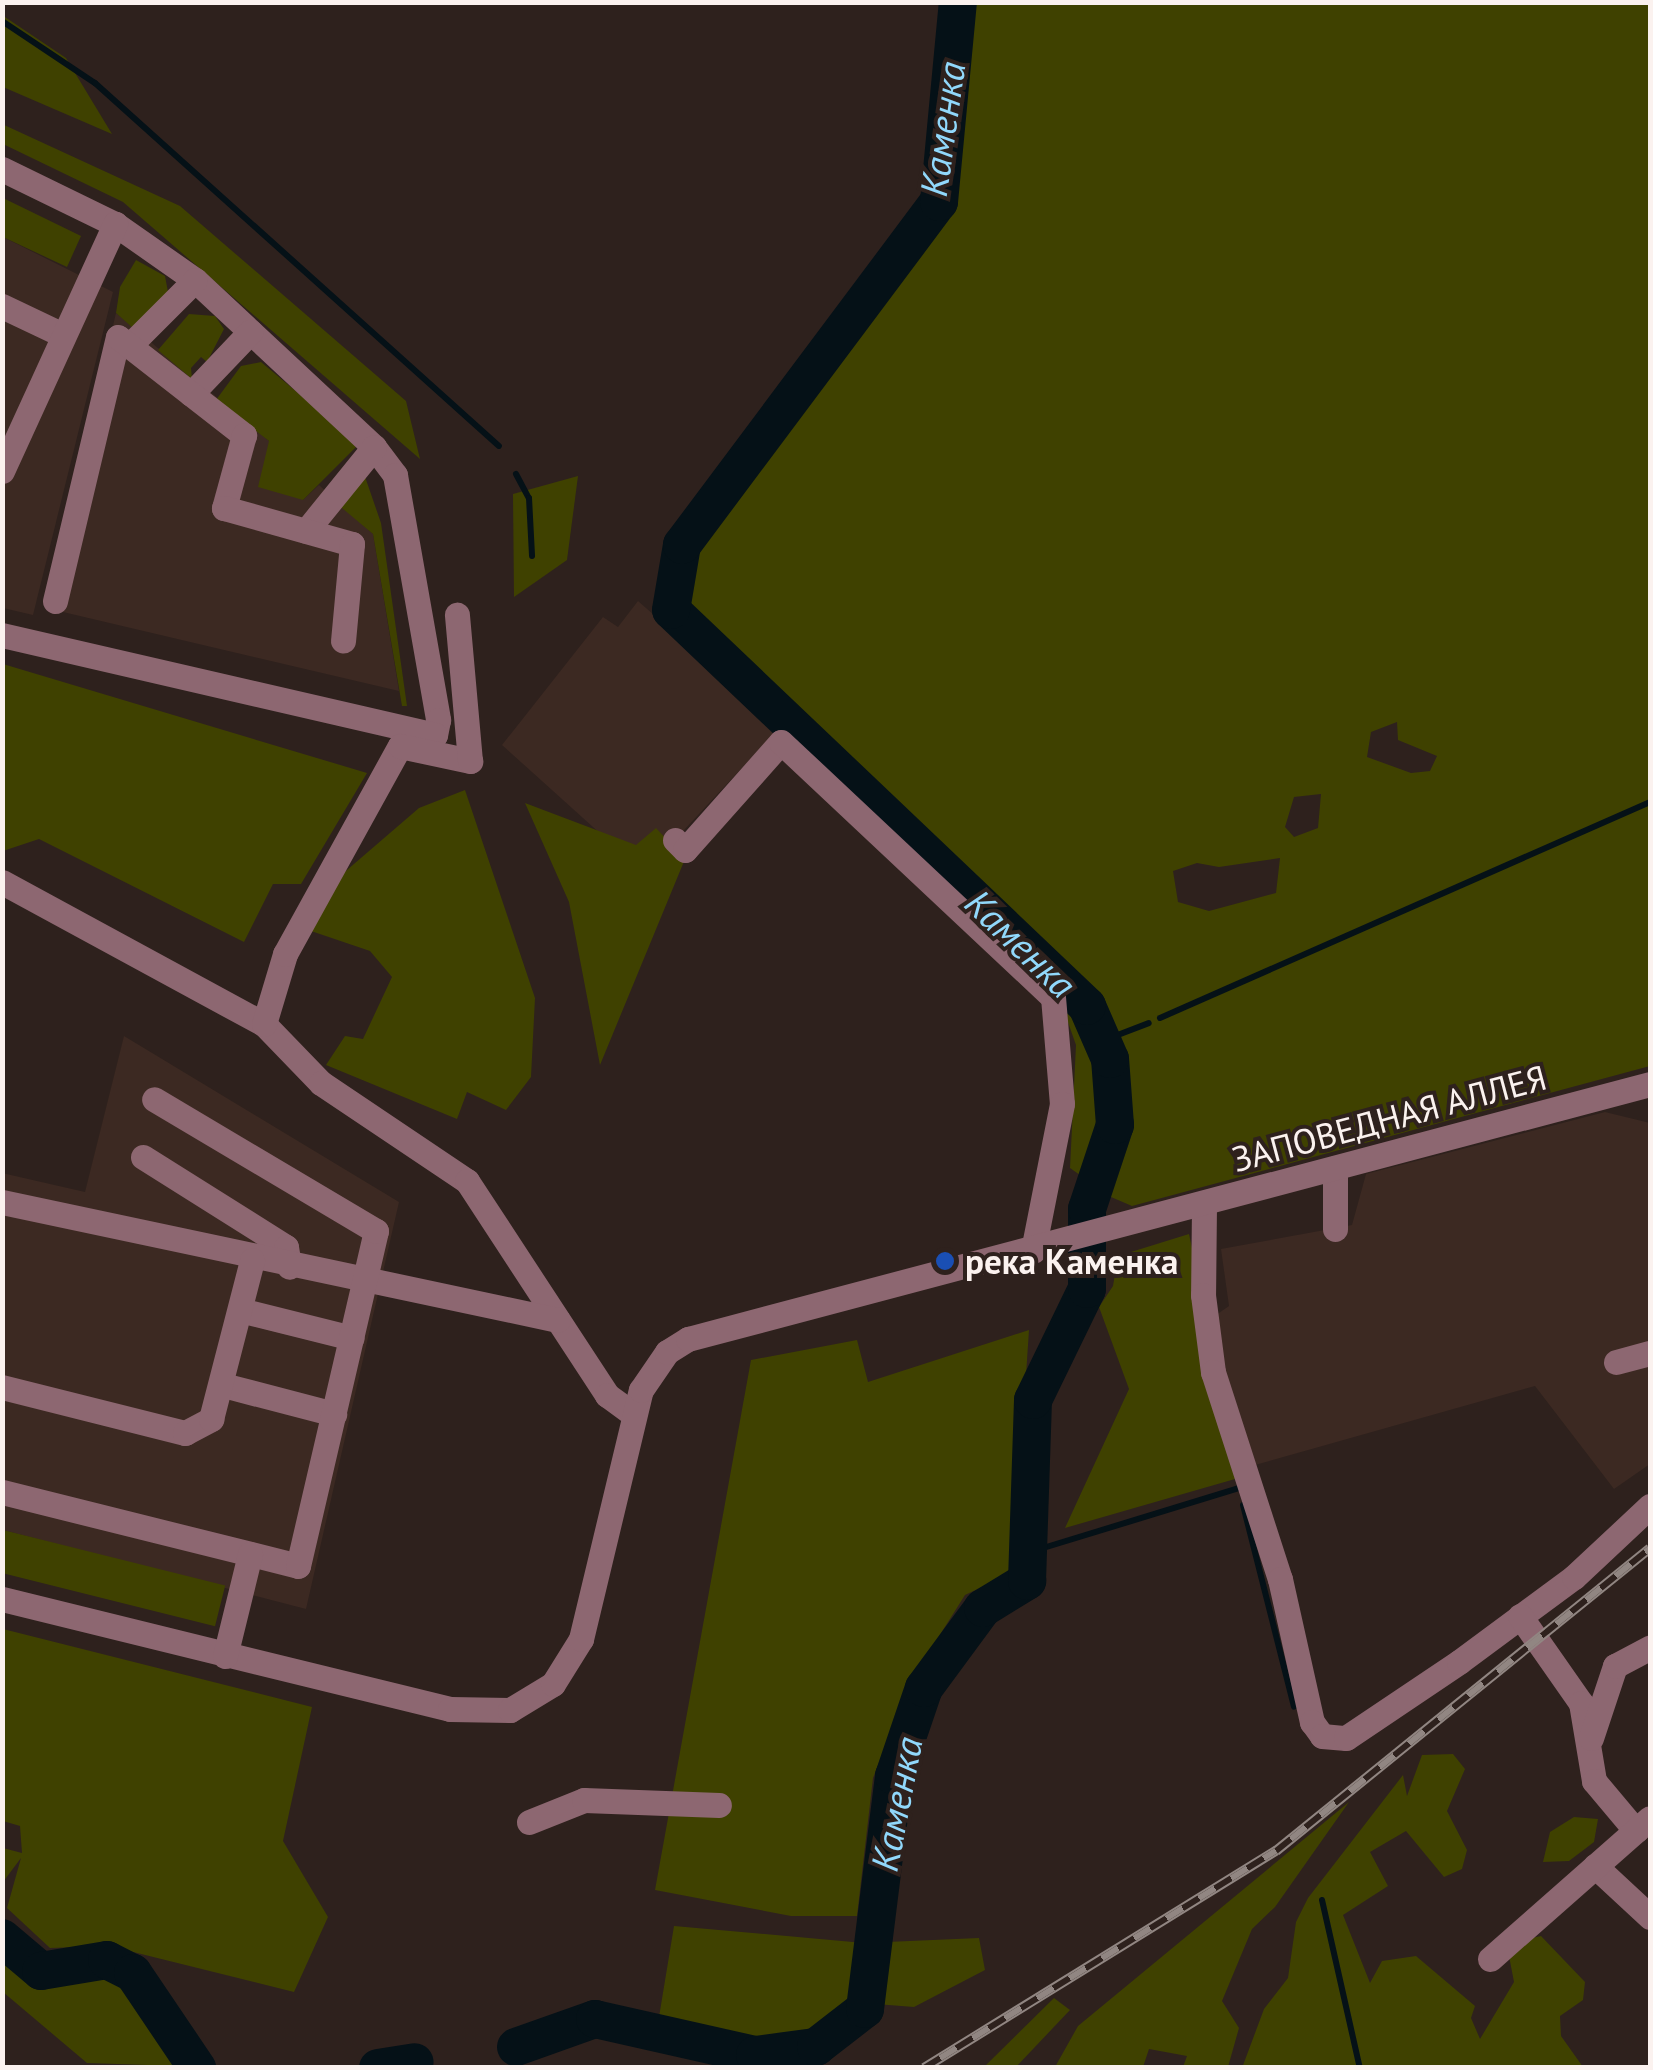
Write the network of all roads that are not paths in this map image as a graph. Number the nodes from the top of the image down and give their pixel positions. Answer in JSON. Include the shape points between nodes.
{"nodes":[{"id":1,"x":2,"y":169,"type":"edge"},
{"id":2,"x":115,"y":224,"type":"junction"},
{"id":3,"x":195,"y":280,"type":"junction"},
{"id":4,"x":2,"y":306,"type":"edge"},
{"id":5,"x":250,"y":332,"type":"junction"},
{"id":6,"x":63,"y":335,"type":"junction"},
{"id":7,"x":129,"y":346,"type":"junction"},
{"id":8,"x":192,"y":394,"type":"junction"},
{"id":9,"x":374,"y":447,"type":"junction"},
{"id":10,"x":2,"y":471,"type":"edge"},
{"id":11,"x":306,"y":531,"type":"junction"},
{"id":12,"x":55,"y":601,"type":"dead end"},
{"id":13,"x":457,"y":616,"type":"dead end"},
{"id":14,"x":2,"y":635,"type":"edge"},
{"id":15,"x":343,"y":641,"type":"dead end"},
{"id":16,"x":675,"y":840,"type":"dead end"},
{"id":17,"x":2,"y":882,"type":"edge"},
{"id":18,"x":264,"y":1024,"type":"junction"},
{"id":19,"x":1650,"y":1084,"type":"edge"},
{"id":20,"x":154,"y":1099,"type":"dead end"},
{"id":21,"x":143,"y":1157,"type":"dead end"},
{"id":22,"x":1335,"y":1168,"type":"junction"},
{"id":23,"x":2,"y":1202,"type":"edge"},
{"id":24,"x":1204,"y":1205,"type":"junction"},
{"id":25,"x":1334,"y":1228,"type":"dead end"},
{"id":26,"x":1033,"y":1251,"type":"junction"},
{"id":27,"x":252,"y":1260,"type":"junction"},
{"id":28,"x":289,"y":1267,"type":"junction"},
{"id":29,"x":365,"y":1281,"type":"junction"},
{"id":30,"x":240,"y":1310,"type":"junction"},
{"id":31,"x":558,"y":1320,"type":"junction"},
{"id":32,"x":352,"y":1338,"type":"junction"},
{"id":33,"x":1650,"y":1353,"type":"edge"},
{"id":34,"x":1616,"y":1362,"type":"dead end"},
{"id":35,"x":223,"y":1385,"type":"junction"},
{"id":36,"x":2,"y":1387,"type":"edge"},
{"id":37,"x":334,"y":1414,"type":"junction"},
{"id":38,"x":634,"y":1414,"type":"junction"},
{"id":39,"x":2,"y":1492,"type":"edge"},
{"id":40,"x":1650,"y":1506,"type":"edge"},
{"id":41,"x":250,"y":1554,"type":"junction"},
{"id":42,"x":2,"y":1598,"type":"edge"},
{"id":43,"x":1520,"y":1616,"type":"junction"},
{"id":44,"x":1650,"y":1647,"type":"edge"},
{"id":45,"x":224,"y":1656,"type":"junction"},
{"id":46,"x":1591,"y":1738,"type":"junction"},
{"id":47,"x":719,"y":1805,"type":"dead end"},
{"id":48,"x":529,"y":1822,"type":"dead end"},
{"id":49,"x":1643,"y":1825,"type":"edge"},
{"id":50,"x":1596,"y":1866,"type":"junction"},
{"id":51,"x":1650,"y":1917,"type":"edge"},
{"id":52,"x":1490,"y":1959,"type":"dead end"}],
"edges":[{"from":1,"to":2,"type":"street"},
{"from":2,"to":3,"type":"street"},
{"from":2,"to":6,"type":"street"},
{"from":3,"to":5,"type":"street"},
{"from":3,"to":7,"type":"street"},
{"from":4,"to":6,"type":"street"},
{"from":5,"to":8,"type":"street"},
{"from":5,"to":9,"type":"street"},
{"from":6,"to":10,"type":"street"},
{"from":7,"to":8,"type":"street"},
{"from":7,"to":12,"type":"street","via":[[118,337]]},
{"from":8,"to":11,"type":"street","via":[[244,434],[224,508]]},
{"from":9,"to":11,"type":"street"},
{"from":9,"to":14,"type":"street","via":[[395,475],[400,498],[438,720],[435,735]]},
{"from":11,"to":15,"type":"street","via":[[352,544]]},
{"from":13,"to":18,"type":"street","via":[[470,761],[400,746],[285,954]]},
{"from":16,"to":26,"type":"street","via":[[685,850],[781,742],[1053,996],[1062,1104]]},
{"from":17,"to":18,"type":"street"},
{"from":18,"to":31,"type":"street","via":[[321,1083],[468,1180]]},
{"from":19,"to":22,"type":"street","name":"ЗАПОВЕДНАЯ АЛЛЕЯ"},
{"from":20,"to":29,"type":"street","via":[[376,1230]]},
{"from":21,"to":28,"type":"street","via":[[286,1247]]},
{"from":22,"to":24,"type":"street","name":"ЗАПОВЕДНАЯ АЛЛЕЯ"},
{"from":22,"to":25,"type":"street","via":[[1347,1202]]},
{"from":23,"to":27,"type":"street"},
{"from":24,"to":26,"type":"street","name":"ЗАПОВЕДНАЯ АЛЛЕЯ"},
{"from":24,"to":43,"type":"street","via":[[1203,1295],[1213,1372],[1280,1579],[1312,1722],[1322,1736],[1346,1738]]},
{"from":26,"to":38,"type":"street","via":[[688,1339],[652,1369]]},
{"from":27,"to":28,"type":"street"},
{"from":27,"to":30,"type":"street"},
{"from":28,"to":29,"type":"street"},
{"from":29,"to":31,"type":"street"},
{"from":29,"to":32,"type":"street"},
{"from":30,"to":32,"type":"street"},
{"from":30,"to":35,"type":"street"},
{"from":31,"to":38,"type":"street","via":[[607,1395]]},
{"from":32,"to":37,"type":"street"},
{"from":33,"to":34,"type":"street"},
{"from":35,"to":36,"type":"street","via":[[211,1419],[185,1433]]},
{"from":35,"to":37,"type":"street"},
{"from":37,"to":41,"type":"street","via":[[298,1566]]},
{"from":38,"to":45,"type":"street","via":[[581,1640],[552,1684],[510,1710],[450,1709]]},
{"from":39,"to":41,"type":"street"},
{"from":40,"to":43,"type":"street"},
{"from":41,"to":45,"type":"street"},
{"from":42,"to":45,"type":"street"},
{"from":43,"to":46,"type":"street","via":[[1581,1703]]},
{"from":44,"to":46,"type":"street","via":[[1615,1666]]},
{"from":46,"to":49,"type":"street","via":[[1594,1781]]},
{"from":47,"to":48,"type":"street","via":[[584,1800]]},
{"from":49,"to":50,"type":"street"},
{"from":50,"to":51,"type":"street"},
{"from":50,"to":52,"type":"street"}]}
